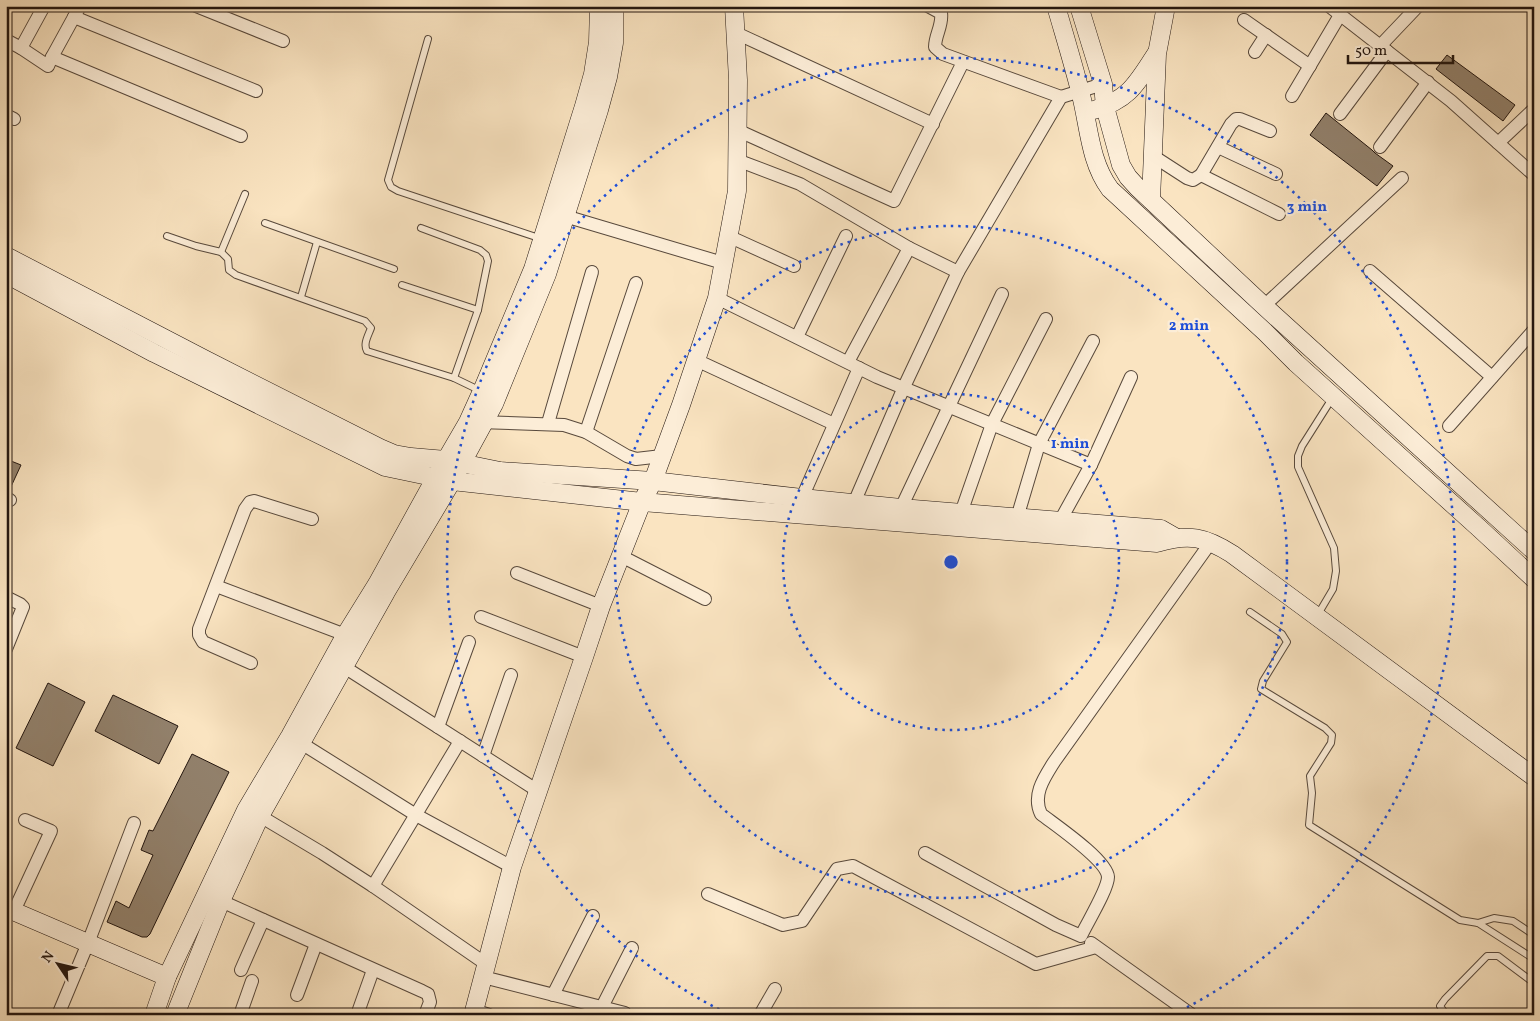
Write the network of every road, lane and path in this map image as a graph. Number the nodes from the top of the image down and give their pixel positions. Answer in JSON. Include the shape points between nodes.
{"nodes":[{"id":1,"x":44,"y":6,"type":"edge"},
{"id":2,"x":599,"y":6,"type":"edge"},
{"id":3,"x":614,"y":6,"type":"edge"},
{"id":4,"x":734,"y":6,"type":"edge"},
{"id":5,"x":928,"y":6,"type":"edge"},
{"id":6,"x":1056,"y":6,"type":"edge"},
{"id":7,"x":1079,"y":6,"type":"edge"},
{"id":8,"x":1166,"y":6,"type":"edge"},
{"id":9,"x":1418,"y":6,"type":"edge"},
{"id":10,"x":202,"y":7,"type":"edge"},
{"id":11,"x":1335,"y":9,"type":"edge"},
{"id":12,"x":77,"y":11,"type":"edge"},
{"id":13,"x":1244,"y":20,"type":"dead end"},
{"id":14,"x":736,"y":33,"type":"junction"},
{"id":15,"x":1266,"y":35,"type":"junction"},
{"id":16,"x":428,"y":39,"type":"dead end"},
{"id":17,"x":6,"y":40,"type":"edge"},
{"id":18,"x":283,"y":41,"type":"dead end"},
{"id":19,"x":21,"y":48,"type":"junction"},
{"id":20,"x":1383,"y":48,"type":"junction"},
{"id":21,"x":1255,"y":52,"type":"dead end"},
{"id":22,"x":1157,"y":54,"type":"junction"},
{"id":23,"x":52,"y":57,"type":"junction"},
{"id":24,"x":963,"y":62,"type":"junction"},
{"id":25,"x":1310,"y":66,"type":"junction"},
{"id":26,"x":1428,"y":82,"type":"junction"},
{"id":27,"x":1103,"y":84,"type":"junction"},
{"id":28,"x":256,"y":91,"type":"dead end"},
{"id":29,"x":1080,"y":91,"type":"junction"},
{"id":30,"x":1292,"y":96,"type":"dead end"},
{"id":31,"x":1061,"y":97,"type":"junction"},
{"id":32,"x":1105,"y":107,"type":"junction"},
{"id":33,"x":1534,"y":109,"type":"edge"},
{"id":34,"x":1085,"y":113,"type":"junction"},
{"id":35,"x":1340,"y":114,"type":"dead end"},
{"id":36,"x":933,"y":124,"type":"junction"},
{"id":37,"x":737,"y":130,"type":"junction"},
{"id":38,"x":1270,"y":131,"type":"dead end"},
{"id":39,"x":241,"y":136,"type":"dead end"},
{"id":40,"x":1498,"y":143,"type":"junction"},
{"id":41,"x":1380,"y":147,"type":"dead end"},
{"id":42,"x":1218,"y":148,"type":"junction"},
{"id":43,"x":1153,"y":156,"type":"junction"},
{"id":44,"x":737,"y":160,"type":"junction"},
{"id":45,"x":1276,"y":174,"type":"dead end"},
{"id":46,"x":1534,"y":175,"type":"edge"},
{"id":47,"x":1201,"y":176,"type":"junction"},
{"id":48,"x":1402,"y":178,"type":"dead end"},
{"id":49,"x":244,"y":194,"type":"dead end"},
{"id":50,"x":1151,"y":200,"type":"junction"},
{"id":51,"x":559,"y":214,"type":"junction"},
{"id":52,"x":1279,"y":214,"type":"dead end"},
{"id":53,"x":266,"y":223,"type":"dead end"},
{"id":54,"x":421,"y":228,"type":"dead end"},
{"id":55,"x":167,"y":236,"type":"dead end"},
{"id":56,"x":728,"y":236,"type":"junction"},
{"id":57,"x":846,"y":236,"type":"dead end"},
{"id":58,"x":542,"y":239,"type":"junction"},
{"id":59,"x":317,"y":242,"type":"junction"},
{"id":60,"x":909,"y":248,"type":"junction"},
{"id":61,"x":221,"y":252,"type":"junction"},
{"id":62,"x":6,"y":256,"type":"edge"},
{"id":63,"x":723,"y":263,"type":"junction"},
{"id":64,"x":794,"y":266,"type":"dead end"},
{"id":65,"x":394,"y":268,"type":"dead end"},
{"id":66,"x":1370,"y":271,"type":"dead end"},
{"id":67,"x":592,"y":272,"type":"dead end"},
{"id":68,"x":958,"y":272,"type":"junction"},
{"id":69,"x":6,"y":274,"type":"edge"},
{"id":70,"x":636,"y":283,"type":"dead end"},
{"id":71,"x":402,"y":285,"type":"dead end"},
{"id":72,"x":1002,"y":294,"type":"dead end"},
{"id":73,"x":301,"y":297,"type":"junction"},
{"id":74,"x":717,"y":298,"type":"junction"},
{"id":75,"x":1264,"y":306,"type":"junction"},
{"id":76,"x":478,"y":310,"type":"junction"},
{"id":77,"x":1046,"y":319,"type":"dead end"},
{"id":78,"x":1534,"y":330,"type":"edge"},
{"id":79,"x":797,"y":337,"type":"junction"},
{"id":80,"x":1093,"y":341,"type":"dead end"},
{"id":81,"x":696,"y":360,"type":"junction"},
{"id":82,"x":854,"y":365,"type":"junction"},
{"id":83,"x":1131,"y":377,"type":"dead end"},
{"id":84,"x":1492,"y":377,"type":"junction"},
{"id":85,"x":454,"y":378,"type":"junction"},
{"id":86,"x":904,"y":388,"type":"junction"},
{"id":87,"x":482,"y":391,"type":"junction"},
{"id":88,"x":1333,"y":396,"type":"junction"},
{"id":89,"x":948,"y":406,"type":"junction"},
{"id":90,"x":476,"y":422,"type":"junction"},
{"id":91,"x":548,"y":423,"type":"junction"},
{"id":92,"x":834,"y":424,"type":"junction"},
{"id":93,"x":992,"y":424,"type":"junction"},
{"id":94,"x":1449,"y":426,"type":"dead end"},
{"id":95,"x":586,"y":432,"type":"junction"},
{"id":96,"x":1039,"y":444,"type":"junction"},
{"id":97,"x":662,"y":456,"type":"junction"},
{"id":98,"x":454,"y":462,"type":"junction"},
{"id":99,"x":1091,"y":465,"type":"junction"},
{"id":100,"x":444,"y":479,"type":"junction"},
{"id":101,"x":653,"y":480,"type":"junction"},
{"id":102,"x":802,"y":498,"type":"junction"},
{"id":103,"x":642,"y":502,"type":"junction"},
{"id":104,"x":854,"y":503,"type":"junction"},
{"id":105,"x":901,"y":508,"type":"junction"},
{"id":106,"x":961,"y":513,"type":"junction"},
{"id":107,"x":312,"y":518,"type":"dead end"},
{"id":108,"x":1017,"y":518,"type":"junction"},
{"id":109,"x":1060,"y":521,"type":"junction"},
{"id":110,"x":1175,"y":537,"type":"junction"},
{"id":111,"x":1211,"y":542,"type":"junction"},
{"id":112,"x":1533,"y":550,"type":"edge"},
{"id":113,"x":621,"y":556,"type":"junction"},
{"id":114,"x":517,"y":573,"type":"dead end"},
{"id":115,"x":1534,"y":579,"type":"edge"},
{"id":116,"x":216,"y":586,"type":"junction"},
{"id":117,"x":6,"y":597,"type":"edge"},
{"id":118,"x":705,"y":599,"type":"dead end"},
{"id":119,"x":601,"y":606,"type":"junction"},
{"id":120,"x":1250,"y":612,"type":"dead end"},
{"id":121,"x":1317,"y":617,"type":"junction"},
{"id":122,"x":481,"y":618,"type":"dead end"},
{"id":123,"x":352,"y":638,"type":"junction"},
{"id":124,"x":469,"y":642,"type":"dead end"},
{"id":125,"x":6,"y":649,"type":"edge"},
{"id":126,"x":584,"y":657,"type":"junction"},
{"id":127,"x":251,"y":663,"type":"dead end"},
{"id":128,"x":338,"y":663,"type":"junction"},
{"id":129,"x":511,"y":675,"type":"dead end"},
{"id":130,"x":438,"y":727,"type":"junction"},
{"id":131,"x":460,"y":741,"type":"junction"},
{"id":132,"x":301,"y":743,"type":"junction"},
{"id":133,"x":483,"y":756,"type":"junction"},
{"id":134,"x":1534,"y":777,"type":"edge"},
{"id":135,"x":538,"y":791,"type":"junction"},
{"id":136,"x":260,"y":816,"type":"junction"},
{"id":137,"x":416,"y":816,"type":"junction"},
{"id":138,"x":25,"y":820,"type":"dead end"},
{"id":139,"x":134,"y":823,"type":"dead end"},
{"id":140,"x":925,"y":853,"type":"dead end"},
{"id":141,"x":512,"y":867,"type":"junction"},
{"id":142,"x":373,"y":886,"type":"junction"},
{"id":143,"x":708,"y":894,"type":"dead end"},
{"id":144,"x":220,"y":901,"type":"junction"},
{"id":145,"x":10,"y":909,"type":"edge"},
{"id":146,"x":593,"y":916,"type":"dead end"},
{"id":147,"x":263,"y":920,"type":"junction"},
{"id":148,"x":1478,"y":923,"type":"junction"},
{"id":149,"x":1534,"y":934,"type":"edge"},
{"id":150,"x":1081,"y":936,"type":"junction"},
{"id":151,"x":88,"y":943,"type":"junction"},
{"id":152,"x":316,"y":944,"type":"junction"},
{"id":153,"x":1096,"y":947,"type":"junction"},
{"id":154,"x":632,"y":948,"type":"dead end"},
{"id":155,"x":1534,"y":959,"type":"edge"},
{"id":156,"x":241,"y":970,"type":"dead end"},
{"id":157,"x":374,"y":970,"type":"junction"},
{"id":158,"x":484,"y":971,"type":"junction"},
{"id":159,"x":167,"y":977,"type":"junction"},
{"id":160,"x":252,"y":981,"type":"dead end"},
{"id":161,"x":1534,"y":983,"type":"edge"},
{"id":162,"x":775,"y":988,"type":"dead end"},
{"id":163,"x":297,"y":995,"type":"dead end"},
{"id":164,"x":553,"y":995,"type":"junction"},
{"id":165,"x":602,"y":1007,"type":"junction"},
{"id":166,"x":478,"y":1013,"type":"edge"},
{"id":167,"x":625,"y":1013,"type":"dead end"},
{"id":168,"x":58,"y":1015,"type":"edge"},
{"id":169,"x":154,"y":1015,"type":"edge"},
{"id":170,"x":175,"y":1015,"type":"edge"},
{"id":171,"x":240,"y":1015,"type":"edge"},
{"id":172,"x":357,"y":1015,"type":"edge"},
{"id":173,"x":425,"y":1015,"type":"edge"},
{"id":174,"x":760,"y":1015,"type":"edge"},
{"id":175,"x":1192,"y":1015,"type":"edge"},
{"id":176,"x":1448,"y":1015,"type":"edge"}],
"edges":[{"from":1,"to":19,"type":"street"},
{"from":2,"to":51,"type":"street","via":[[593,74]]},
{"from":3,"to":51,"type":"street","via":[[614,43],[608,77]]},
{"from":4,"to":14,"type":"street"},
{"from":5,"to":24,"type":"street","via":[[942,16],[935,47]]},
{"from":6,"to":29,"type":"street"},
{"from":7,"to":27,"type":"street"},
{"from":8,"to":22,"type":"street"},
{"from":9,"to":20,"type":"street"},
{"from":10,"to":18,"type":"street"},
{"from":11,"to":20,"type":"street"},
{"from":11,"to":25,"type":"street"},
{"from":12,"to":23,"type":"street"},
{"from":12,"to":28,"type":"street"},
{"from":13,"to":15,"type":"street"},
{"from":14,"to":36,"type":"street"},
{"from":14,"to":37,"type":"street"},
{"from":15,"to":21,"type":"street"},
{"from":15,"to":25,"type":"street"},
{"from":16,"to":58,"type":"lane","via":[[388,180],[391,187]]},
{"from":17,"to":19,"type":"street"},
{"from":19,"to":23,"type":"street","via":[[48,66]]},
{"from":20,"to":26,"type":"street"},
{"from":20,"to":35,"type":"street"},
{"from":22,"to":32,"type":"street","via":[[1129,93]]},
{"from":22,"to":43,"type":"street"},
{"from":23,"to":39,"type":"street"},
{"from":24,"to":31,"type":"street"},
{"from":24,"to":36,"type":"street"},
{"from":25,"to":30,"type":"street"},
{"from":26,"to":40,"type":"street"},
{"from":26,"to":41,"type":"street"},
{"from":27,"to":29,"type":"street"},
{"from":27,"to":32,"type":"street"},
{"from":29,"to":31,"type":"street"},
{"from":29,"to":34,"type":"street"},
{"from":31,"to":68,"type":"street"},
{"from":32,"to":34,"type":"street"},
{"from":32,"to":50,"type":"street","via":[[1121,165]]},
{"from":33,"to":40,"type":"street"},
{"from":34,"to":88,"type":"street","via":[[1095,160],[1110,189]]},
{"from":36,"to":37,"type":"street","via":[[894,201]]},
{"from":37,"to":44,"type":"street"},
{"from":38,"to":42,"type":"street","via":[[1236,119]]},
{"from":40,"to":46,"type":"street"},
{"from":42,"to":45,"type":"street"},
{"from":42,"to":47,"type":"street"},
{"from":43,"to":47,"type":"street","via":[[1187,178],[1193,180]]},
{"from":43,"to":50,"type":"street"},
{"from":44,"to":56,"type":"street","via":[[737,191]]},
{"from":44,"to":60,"type":"street","via":[[800,184]]},
{"from":47,"to":52,"type":"street"},
{"from":48,"to":75,"type":"street"},
{"from":49,"to":61,"type":"lane"},
{"from":50,"to":75,"type":"street"},
{"from":51,"to":58,"type":"street"},
{"from":51,"to":63,"type":"street"},
{"from":51,"to":90,"type":"street","via":[[548,274],[494,404]]},
{"from":53,"to":59,"type":"lane"},
{"from":54,"to":76,"type":"lane","via":[[486,254],[487,270]]},
{"from":55,"to":61,"type":"lane"},
{"from":56,"to":63,"type":"street"},
{"from":56,"to":64,"type":"street"},
{"from":57,"to":79,"type":"street"},
{"from":58,"to":87,"type":"street","via":[[533,269]]},
{"from":59,"to":65,"type":"lane"},
{"from":59,"to":73,"type":"lane"},
{"from":60,"to":68,"type":"street"},
{"from":60,"to":82,"type":"street"},
{"from":61,"to":73,"type":"lane","via":[[228,259],[229,270],[236,275]]},
{"from":62,"to":98,"type":"street","via":[[380,448],[394,454]]},
{"from":63,"to":74,"type":"street"},
{"from":66,"to":84,"type":"street"},
{"from":67,"to":91,"type":"street"},
{"from":68,"to":86,"type":"street"},
{"from":69,"to":100,"type":"street","via":[[154,353],[385,467]]},
{"from":70,"to":95,"type":"street"},
{"from":71,"to":76,"type":"lane"},
{"from":72,"to":89,"type":"street"},
{"from":73,"to":85,"type":"lane","via":[[365,321],[371,328],[365,342],[366,351]]},
{"from":74,"to":79,"type":"street"},
{"from":74,"to":81,"type":"street"},
{"from":75,"to":112,"type":"street"},
{"from":76,"to":85,"type":"lane"},
{"from":77,"to":93,"type":"street"},
{"from":78,"to":84,"type":"street"},
{"from":79,"to":82,"type":"street"},
{"from":80,"to":96,"type":"street"},
{"from":81,"to":92,"type":"street"},
{"from":81,"to":97,"type":"street"},
{"from":82,"to":86,"type":"street"},
{"from":82,"to":92,"type":"street"},
{"from":83,"to":99,"type":"street"},
{"from":84,"to":94,"type":"street"},
{"from":85,"to":87,"type":"lane"},
{"from":86,"to":89,"type":"street"},
{"from":86,"to":104,"type":"street"},
{"from":87,"to":90,"type":"street"},
{"from":88,"to":115,"type":"street"},
{"from":88,"to":121,"type":"lane","via":[[1298,456],[1298,467],[1334,548],[1336,571],[1333,589]]},
{"from":89,"to":93,"type":"street"},
{"from":89,"to":105,"type":"street"},
{"from":90,"to":91,"type":"street"},
{"from":90,"to":98,"type":"street"},
{"from":91,"to":95,"type":"street"},
{"from":92,"to":102,"type":"street"},
{"from":93,"to":96,"type":"street"},
{"from":93,"to":106,"type":"street"},
{"from":95,"to":97,"type":"street","via":[[636,459]]},
{"from":96,"to":99,"type":"street"},
{"from":96,"to":108,"type":"street"},
{"from":97,"to":101,"type":"street"},
{"from":98,"to":100,"type":"street"},
{"from":98,"to":101,"type":"street","via":[[500,471]]},
{"from":99,"to":109,"type":"street"},
{"from":100,"to":103,"type":"street"},
{"from":100,"to":123,"type":"street","via":[[376,584]]},
{"from":101,"to":102,"type":"street"},
{"from":101,"to":103,"type":"street"},
{"from":102,"to":104,"type":"street"},
{"from":103,"to":110,"type":"street","via":[[1157,543]]},
{"from":103,"to":113,"type":"street"},
{"from":104,"to":105,"type":"street"},
{"from":105,"to":106,"type":"street"},
{"from":106,"to":108,"type":"street"},
{"from":107,"to":116,"type":"street","via":[[250,502]]},
{"from":108,"to":109,"type":"street"},
{"from":109,"to":110,"type":"street","via":[[1160,529]]},
{"from":110,"to":111,"type":"street"},
{"from":111,"to":121,"type":"street"},
{"from":111,"to":150,"type":"street","via":[[1054,762],[1039,792],[1037,805],[1041,814],[1098,859],[1107,871],[1105,890]]},
{"from":113,"to":118,"type":"street"},
{"from":113,"to":119,"type":"street"},
{"from":114,"to":119,"type":"street"},
{"from":116,"to":123,"type":"street"},
{"from":116,"to":127,"type":"street","via":[[199,629],[200,639]]},
{"from":117,"to":125,"type":"street","via":[[23,608]]},
{"from":119,"to":126,"type":"street"},
{"from":120,"to":148,"type":"lane","via":[[1282,634],[1287,642],[1261,689],[1332,735],[1331,743],[1310,776],[1309,824],[1460,920]]},
{"from":121,"to":134,"type":"street"},
{"from":122,"to":126,"type":"street"},
{"from":123,"to":128,"type":"street"},
{"from":124,"to":130,"type":"street"},
{"from":126,"to":135,"type":"street"},
{"from":128,"to":130,"type":"street"},
{"from":128,"to":132,"type":"street"},
{"from":128,"to":159,"type":"street","via":[[246,810]]},
{"from":129,"to":133,"type":"street"},
{"from":130,"to":131,"type":"street"},
{"from":131,"to":133,"type":"street"},
{"from":131,"to":137,"type":"street"},
{"from":132,"to":136,"type":"street"},
{"from":132,"to":137,"type":"street"},
{"from":133,"to":135,"type":"street"},
{"from":135,"to":141,"type":"street"},
{"from":136,"to":142,"type":"street"},
{"from":136,"to":144,"type":"street"},
{"from":137,"to":141,"type":"street"},
{"from":137,"to":142,"type":"street"},
{"from":138,"to":145,"type":"street","via":[[51,831]]},
{"from":139,"to":151,"type":"street"},
{"from":140,"to":150,"type":"street"},
{"from":141,"to":158,"type":"street"},
{"from":142,"to":158,"type":"street"},
{"from":143,"to":153,"type":"street","via":[[783,924],[802,920],[837,869],[853,866],[1036,964]]},
{"from":144,"to":147,"type":"street"},
{"from":144,"to":170,"type":"street"},
{"from":145,"to":151,"type":"street"},
{"from":146,"to":164,"type":"street"},
{"from":147,"to":152,"type":"street"},
{"from":147,"to":156,"type":"street"},
{"from":148,"to":149,"type":"lane","via":[[1494,918],[1513,921]]},
{"from":148,"to":155,"type":"lane"},
{"from":150,"to":153,"type":"street"},
{"from":151,"to":159,"type":"street"},
{"from":151,"to":168,"type":"street"},
{"from":152,"to":157,"type":"street"},
{"from":152,"to":163,"type":"street"},
{"from":153,"to":175,"type":"street"},
{"from":154,"to":165,"type":"street"},
{"from":157,"to":172,"type":"street"},
{"from":157,"to":173,"type":"street","via":[[428,994],[430,1002]]},
{"from":158,"to":164,"type":"street"},
{"from":158,"to":166,"type":"street"},
{"from":159,"to":169,"type":"street"},
{"from":160,"to":171,"type":"street"},
{"from":161,"to":176,"type":"lane","via":[[1498,956],[1487,956],[1440,1006]]},
{"from":162,"to":174,"type":"street"},
{"from":164,"to":165,"type":"street"},
{"from":165,"to":167,"type":"street"}]}
